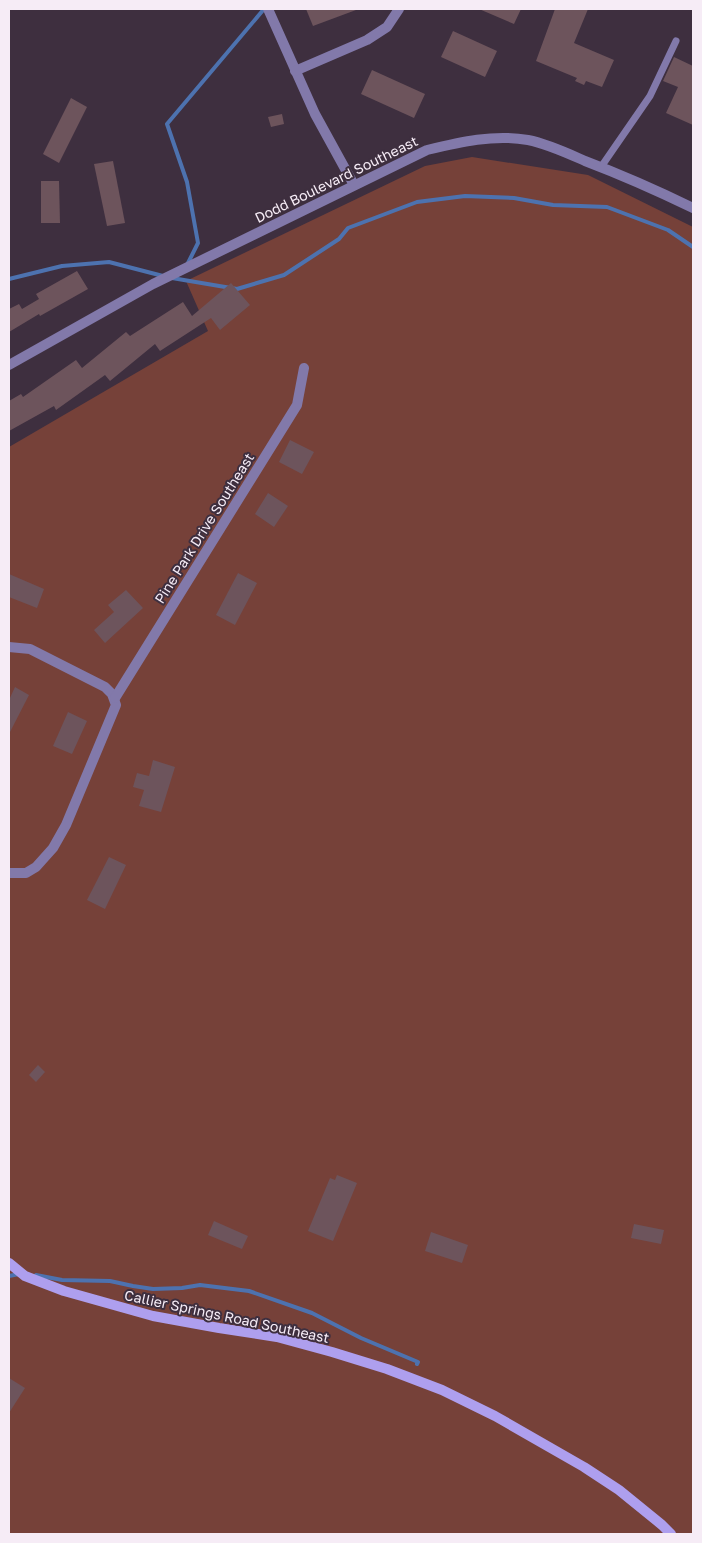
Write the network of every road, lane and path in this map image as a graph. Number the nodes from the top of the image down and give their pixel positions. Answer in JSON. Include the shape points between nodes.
{"nodes":[{"id":1,"x":268,"y":9,"type":"edge"},
{"id":2,"x":399,"y":9,"type":"edge"},
{"id":3,"x":676,"y":41,"type":"dead end"},
{"id":4,"x":295,"y":71,"type":"junction"},
{"id":5,"x":600,"y":167,"type":"junction"},
{"id":6,"x":354,"y":186,"type":"junction"},
{"id":7,"x":693,"y":208,"type":"edge"},
{"id":8,"x":9,"y":365,"type":"edge"},
{"id":9,"x":304,"y":368,"type":"dead end"},
{"id":10,"x":9,"y":647,"type":"edge"},
{"id":11,"x":115,"y":698,"type":"junction"},
{"id":12,"x":9,"y":873,"type":"edge"},
{"id":13,"x":9,"y":1262,"type":"edge"},
{"id":14,"x":671,"y":1534,"type":"edge"}],
"edges":[{"from":1,"to":4,"type":"street"},
{"from":2,"to":4,"type":"street","via":[[387,27],[367,40]]},
{"from":3,"to":5,"type":"lane","via":[[650,96]]},
{"from":4,"to":6,"type":"street"},
{"from":5,"to":6,"type":"street","name":"Dodd Boulevard Southeast","via":[[528,140],[466,140],[427,150]]},
{"from":5,"to":7,"type":"street","name":"Dodd Boulevard Southeast"},
{"from":6,"to":8,"type":"street","name":"Dodd Boulevard Southeast","via":[[153,284]]},
{"from":9,"to":11,"type":"street","name":"Pine Park Drive Southeast","via":[[297,405]]},
{"from":10,"to":11,"type":"street","via":[[30,649],[105,687]]},
{"from":11,"to":12,"type":"street","name":"Pine Park Drive Southeast","via":[[115,710],[66,825],[36,867],[26,873]]},
{"from":13,"to":14,"type":"street","name":"Callier Springs Road Southeast","via":[[25,1276],[64,1291],[153,1316],[286,1340],[332,1352],[442,1390],[495,1416],[619,1490]]}]}
